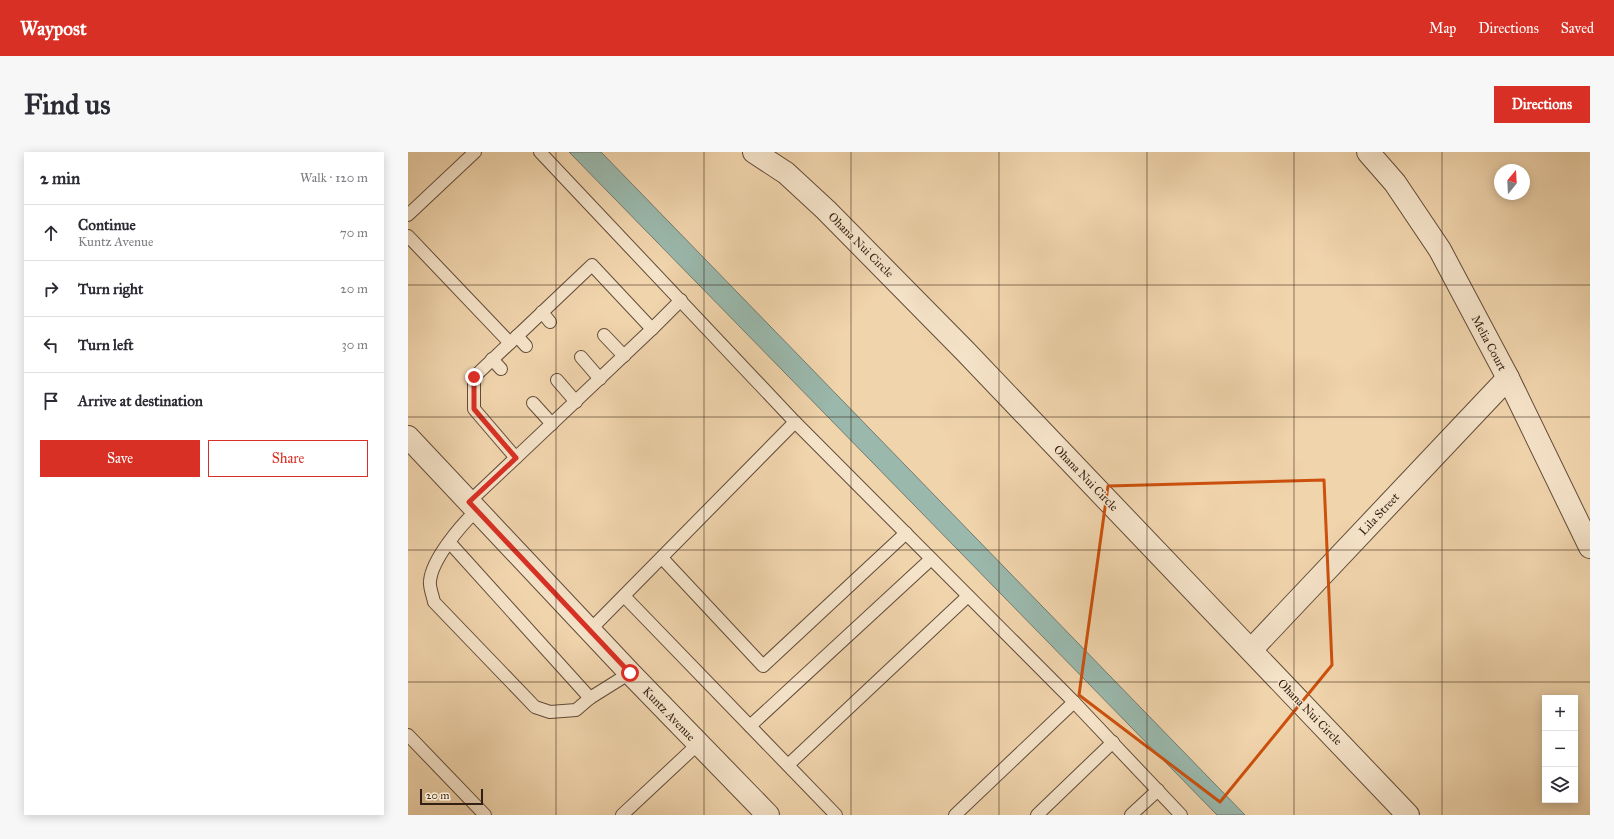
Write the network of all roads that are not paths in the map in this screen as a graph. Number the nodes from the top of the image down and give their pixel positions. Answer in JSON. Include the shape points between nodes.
{"nodes":[{"id":1,"x":475,"y":152,"type":"edge"},
{"id":2,"x":540,"y":152,"type":"edge"},
{"id":3,"x":754,"y":152,"type":"edge"},
{"id":4,"x":1368,"y":152,"type":"edge"},
{"id":5,"x":408,"y":215,"type":"edge"},
{"id":6,"x":408,"y":236,"type":"edge"},
{"id":7,"x":681,"y":300,"type":"junction"},
{"id":8,"x":542,"y":312,"type":"junction"},
{"id":9,"x":550,"y":322,"type":"dead end"},
{"id":10,"x":652,"y":329,"type":"junction"},
{"id":11,"x":604,"y":335,"type":"dead end"},
{"id":12,"x":513,"y":339,"type":"junction"},
{"id":13,"x":526,"y":346,"type":"dead end"},
{"id":14,"x":624,"y":356,"type":"junction"},
{"id":15,"x":581,"y":357,"type":"dead end"},
{"id":16,"x":492,"y":359,"type":"junction"},
{"id":17,"x":500,"y":369,"type":"dead end"},
{"id":18,"x":1508,"y":378,"type":"junction"},
{"id":19,"x":600,"y":379,"type":"junction"},
{"id":20,"x":557,"y":380,"type":"dead end"},
{"id":21,"x":576,"y":402,"type":"junction"},
{"id":22,"x":533,"y":403,"type":"dead end"},
{"id":23,"x":795,"y":422,"type":"junction"},
{"id":24,"x":552,"y":424,"type":"junction"},
{"id":25,"x":408,"y":438,"type":"edge"},
{"id":26,"x":516,"y":458,"type":"junction"},
{"id":27,"x":473,"y":506,"type":"junction"},
{"id":28,"x":906,"y":533,"type":"junction"},
{"id":29,"x":1588,"y":538,"type":"edge"},
{"id":30,"x":450,"y":543,"type":"junction"},
{"id":31,"x":662,"y":558,"type":"junction"},
{"id":32,"x":931,"y":559,"type":"junction"},
{"id":33,"x":624,"y":596,"type":"junction"},
{"id":34,"x":968,"y":596,"type":"junction"},
{"id":35,"x":590,"y":630,"type":"junction"},
{"id":36,"x":1251,"y":650,"type":"junction"},
{"id":37,"x":630,"y":673,"type":"junction"},
{"id":38,"x":590,"y":698,"type":"junction"},
{"id":39,"x":1074,"y":702,"type":"junction"},
{"id":40,"x":750,"y":726,"type":"junction"},
{"id":41,"x":408,"y":735,"type":"edge"},
{"id":42,"x":1113,"y":742,"type":"junction"},
{"id":43,"x":698,"y":744,"type":"junction"},
{"id":44,"x":788,"y":765,"type":"junction"},
{"id":45,"x":1158,"y":790,"type":"junction"},
{"id":46,"x":485,"y":815,"type":"edge"},
{"id":47,"x":622,"y":815,"type":"edge"},
{"id":48,"x":768,"y":815,"type":"edge"},
{"id":49,"x":836,"y":815,"type":"edge"},
{"id":50,"x":955,"y":815,"type":"edge"},
{"id":51,"x":1037,"y":815,"type":"edge"},
{"id":52,"x":1131,"y":815,"type":"edge"},
{"id":53,"x":1181,"y":815,"type":"edge"},
{"id":54,"x":1408,"y":815,"type":"edge"}],
"edges":[{"from":1,"to":5,"type":"lane"},
{"from":2,"to":7,"type":"lane"},
{"from":3,"to":36,"type":"street","name":"Ohana Nui Circle","via":[[786,173],[832,215],[965,350]]},
{"from":4,"to":18,"type":"street","name":"Melia Court","via":[[1395,183],[1440,250]]},
{"from":6,"to":12,"type":"lane"},
{"from":7,"to":10,"type":"lane"},
{"from":7,"to":23,"type":"lane"},
{"from":8,"to":9,"type":"lane"},
{"from":8,"to":10,"type":"lane","via":[[568,295],[592,265]]},
{"from":8,"to":12,"type":"lane"},
{"from":10,"to":14,"type":"lane"},
{"from":11,"to":14,"type":"lane"},
{"from":12,"to":13,"type":"lane"},
{"from":12,"to":16,"type":"lane"},
{"from":14,"to":19,"type":"lane"},
{"from":15,"to":19,"type":"lane"},
{"from":16,"to":17,"type":"lane"},
{"from":16,"to":26,"type":"lane","via":[[474,377],[474,409]]},
{"from":18,"to":29,"type":"street","name":"Melia Court"},
{"from":18,"to":36,"type":"street","name":"Lila Street"},
{"from":19,"to":21,"type":"lane"},
{"from":20,"to":21,"type":"lane"},
{"from":21,"to":24,"type":"lane"},
{"from":22,"to":24,"type":"lane"},
{"from":23,"to":28,"type":"lane"},
{"from":23,"to":31,"type":"lane"},
{"from":24,"to":26,"type":"lane"},
{"from":25,"to":27,"type":"street","name":"Kuntz Avenue"},
{"from":26,"to":27,"type":"lane"},
{"from":27,"to":30,"type":"lane"},
{"from":27,"to":35,"type":"street","name":"Kuntz Avenue"},
{"from":28,"to":31,"type":"lane","via":[[763,666]]},
{"from":28,"to":32,"type":"lane"},
{"from":30,"to":38,"type":"lane"},
{"from":30,"to":38,"type":"lane","via":[[436,560],[430,582],[434,602],[535,708],[550,712],[576,710]]},
{"from":31,"to":33,"type":"lane"},
{"from":32,"to":34,"type":"lane"},
{"from":32,"to":40,"type":"lane"},
{"from":33,"to":35,"type":"lane"},
{"from":33,"to":40,"type":"lane"},
{"from":34,"to":39,"type":"lane"},
{"from":34,"to":44,"type":"lane"},
{"from":35,"to":37,"type":"street","name":"Kuntz Avenue"},
{"from":36,"to":54,"type":"street","name":"Ohana Nui Circle"},
{"from":37,"to":38,"type":"lane"},
{"from":37,"to":43,"type":"street","name":"Kuntz Avenue"},
{"from":39,"to":42,"type":"lane"},
{"from":39,"to":50,"type":"lane"},
{"from":40,"to":44,"type":"lane"},
{"from":41,"to":46,"type":"lane"},
{"from":42,"to":45,"type":"lane"},
{"from":42,"to":51,"type":"lane"},
{"from":43,"to":47,"type":"lane"},
{"from":43,"to":48,"type":"street","name":"Kuntz Avenue"},
{"from":44,"to":49,"type":"lane"},
{"from":45,"to":52,"type":"lane"},
{"from":45,"to":53,"type":"lane"}]}
